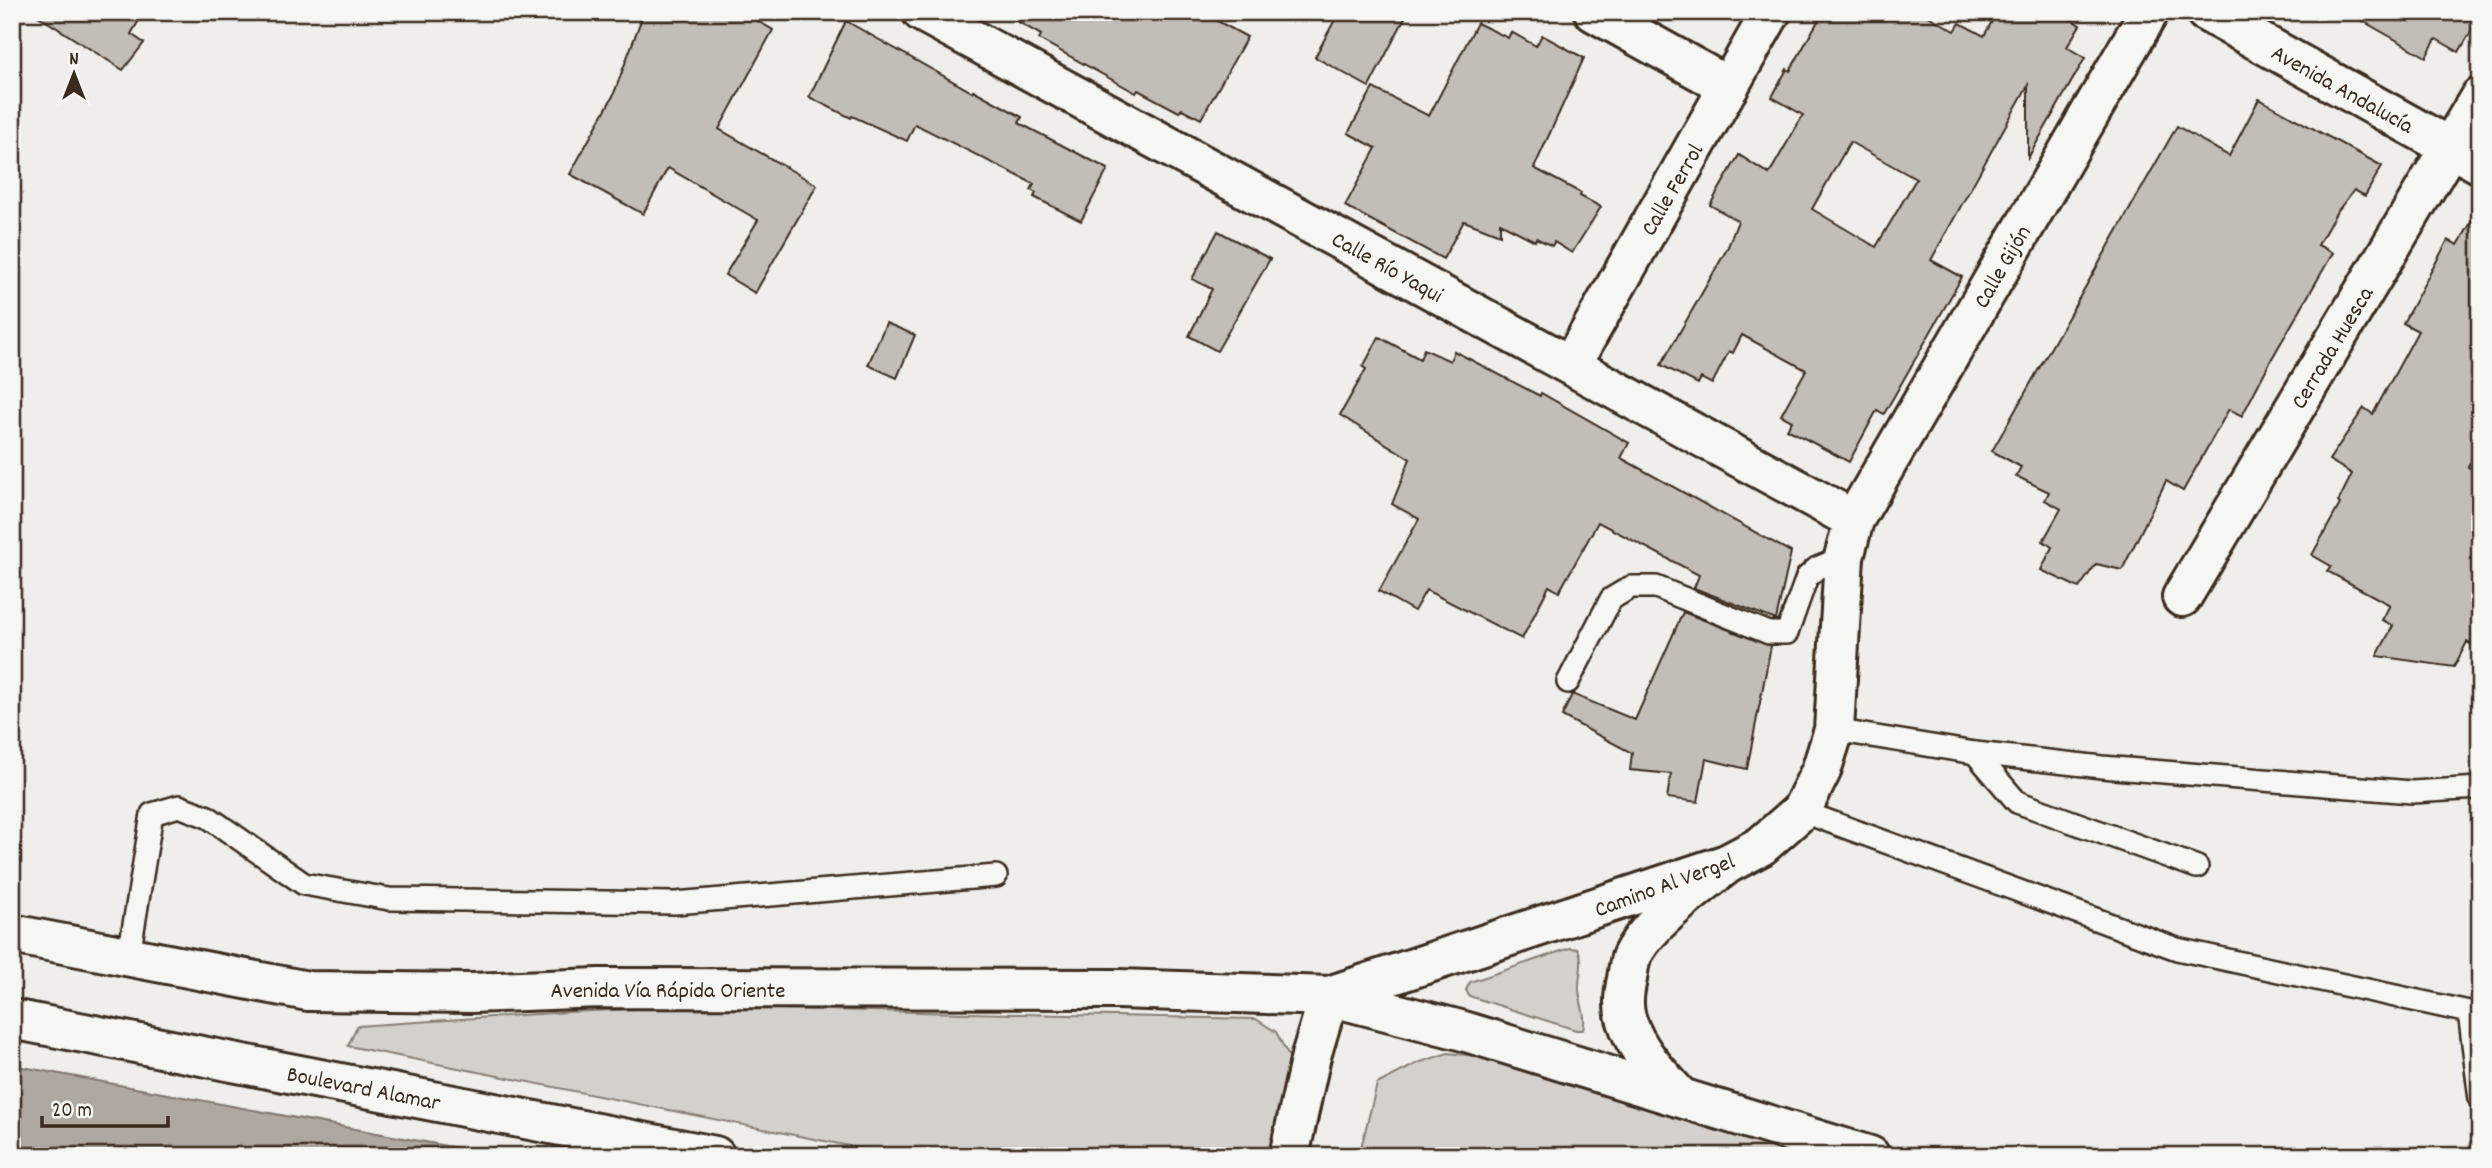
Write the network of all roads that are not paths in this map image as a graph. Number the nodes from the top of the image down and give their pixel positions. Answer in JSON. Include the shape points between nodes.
{"nodes":[{"id":1,"x":922,"y":12,"type":"edge"},
{"id":2,"x":1594,"y":12,"type":"edge"},
{"id":3,"x":1771,"y":12,"type":"edge"},
{"id":4,"x":2149,"y":12,"type":"edge"},
{"id":5,"x":2206,"y":12,"type":"edge"},
{"id":6,"x":1729,"y":87,"type":"junction"},
{"id":7,"x":2480,"y":97,"type":"edge"},
{"id":8,"x":2465,"y":155,"type":"edge"},
{"id":9,"x":1571,"y":365,"type":"junction"},
{"id":10,"x":1854,"y":520,"type":"junction"},
{"id":11,"x":1844,"y":557,"type":"junction"},
{"id":12,"x":2182,"y":597,"type":"dead end"},
{"id":13,"x":1568,"y":681,"type":"dead end"},
{"id":14,"x":1834,"y":730,"type":"junction"},
{"id":15,"x":1975,"y":753,"type":"junction"},
{"id":16,"x":2480,"y":788,"type":"edge"},
{"id":17,"x":1801,"y":811,"type":"junction"},
{"id":18,"x":1727,"y":864,"type":"junction"},
{"id":19,"x":2197,"y":867,"type":"dead end"},
{"id":20,"x":996,"y":876,"type":"dead end"},
{"id":21,"x":12,"y":934,"type":"edge"},
{"id":22,"x":128,"y":955,"type":"junction"},
{"id":23,"x":1329,"y":996,"type":"junction"},
{"id":24,"x":12,"y":1019,"type":"edge"},
{"id":25,"x":1679,"y":1096,"type":"junction"},
{"id":26,"x":2480,"y":1098,"type":"edge"},
{"id":27,"x":715,"y":1156,"type":"edge"},
{"id":28,"x":1290,"y":1156,"type":"edge"},
{"id":29,"x":1870,"y":1156,"type":"edge"}],
"edges":[{"from":1,"to":9,"type":"main road","name":"Calle Río Yaqui"},
{"from":2,"to":6,"type":"main road"},
{"from":3,"to":6,"type":"main road","name":"Calle Ferrol"},
{"from":4,"to":10,"type":"main road","name":"Calle Gijón"},
{"from":5,"to":8,"type":"main road","name":"Avenida Andalucía"},
{"from":6,"to":9,"type":"main road","name":"Calle Ferrol"},
{"from":7,"to":8,"type":"main road","name":"Cerrada Huesca"},
{"from":8,"to":12,"type":"main road","name":"Cerrada Huesca"},
{"from":9,"to":10,"type":"main road","name":"Calle Río Yaqui"},
{"from":10,"to":11,"type":"main road","name":"Camino Al Vergel"},
{"from":11,"to":13,"type":"lane","via":[[1807,577],[1787,633],[1769,633],[1656,587],[1631,587],[1611,599]]},
{"from":11,"to":14,"type":"main road","name":"Camino Al Vergel"},
{"from":14,"to":15,"type":"lane"},
{"from":14,"to":17,"type":"main road","name":"Camino Al Vergel"},
{"from":15,"to":16,"type":"lane","via":[[2412,792]]},
{"from":15,"to":19,"type":"lane","via":[[2017,802]]},
{"from":17,"to":18,"type":"main road","name":"Camino Al Vergel","via":[[1760,845]]},
{"from":17,"to":26,"type":"lane","via":[[2177,949],[2469,1012]]},
{"from":18,"to":23,"type":"main road","name":"Camino Al Vergel"},
{"from":18,"to":25,"type":"main road","via":[[1652,929],[1632,957],[1623,994],[1626,1021],[1639,1046]]},
{"from":20,"to":22,"type":"lane","via":[[675,903],[389,899],[304,884],[208,817],[179,806],[152,814]]},
{"from":21,"to":22,"type":"main road","name":"Avenida Vía Rápida Oriente"},
{"from":22,"to":23,"type":"main road","name":"Avenida Vía Rápida Oriente","via":[[308,991],[1118,989]]},
{"from":23,"to":25,"type":"main road"},
{"from":23,"to":28,"type":"main road"},
{"from":24,"to":27,"type":"main road","name":"Boulevard Alamar"},
{"from":25,"to":29,"type":"main road"}]}
